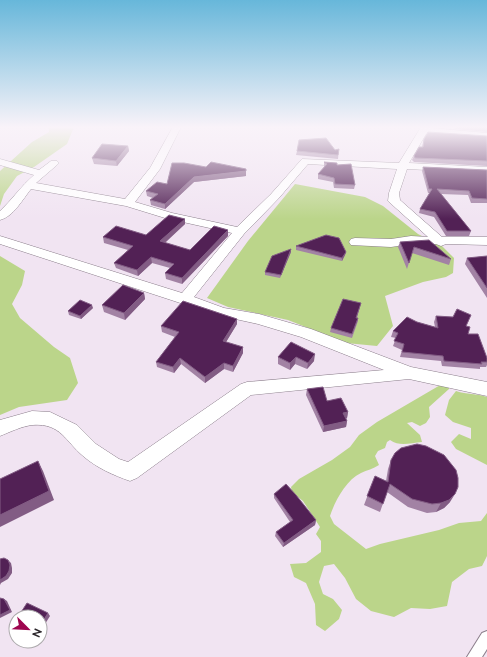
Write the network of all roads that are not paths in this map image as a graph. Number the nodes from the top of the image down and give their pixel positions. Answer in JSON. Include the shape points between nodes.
{"nodes":[{"id":1,"x":161,"y":158,"type":"edge"},
{"id":2,"x":407,"y":158,"type":"edge"},
{"id":3,"x":0,"y":162,"type":"edge"},
{"id":4,"x":54,"y":163,"type":"dead end"},
{"id":5,"x":403,"y":165,"type":"junction"},
{"id":6,"x":487,"y":170,"type":"edge"},
{"id":7,"x":41,"y":174,"type":"junction"},
{"id":8,"x":28,"y":185,"type":"junction"},
{"id":9,"x":128,"y":203,"type":"junction"},
{"id":10,"x":0,"y":218,"type":"edge"},
{"id":11,"x":240,"y":231,"type":"junction"},
{"id":12,"x":0,"y":240,"type":"edge"},
{"id":13,"x":487,"y":241,"type":"edge"},
{"id":14,"x":355,"y":242,"type":"dead end"},
{"id":15,"x":441,"y":242,"type":"junction"},
{"id":16,"x":185,"y":299,"type":"junction"},
{"id":17,"x":409,"y":373,"type":"junction"},
{"id":18,"x":487,"y":389,"type":"edge"},
{"id":19,"x":0,"y":428,"type":"edge"},
{"id":20,"x":487,"y":638,"type":"edge"},
{"id":21,"x":474,"y":657,"type":"edge"}],
"edges":[{"from":1,"to":9,"type":"street"},
{"from":2,"to":5,"type":"street"},
{"from":3,"to":7,"type":"street"},
{"from":4,"to":7,"type":"street"},
{"from":5,"to":6,"type":"street"},
{"from":5,"to":11,"type":"street","via":[[305,161]]},
{"from":5,"to":15,"type":"street","via":[[394,201]]},
{"from":7,"to":8,"type":"street"},
{"from":8,"to":9,"type":"street"},
{"from":8,"to":10,"type":"street"},
{"from":9,"to":11,"type":"street","via":[[169,216]]},
{"from":11,"to":16,"type":"street"},
{"from":12,"to":16,"type":"street"},
{"from":13,"to":15,"type":"street"},
{"from":14,"to":15,"type":"street"},
{"from":16,"to":17,"type":"street","via":[[222,312],[306,334]]},
{"from":17,"to":18,"type":"street"},
{"from":17,"to":19,"type":"street","via":[[247,389],[130,472],[101,458],[89,450],[71,430],[50,419],[32,418]]},
{"from":20,"to":21,"type":"lane"}]}
